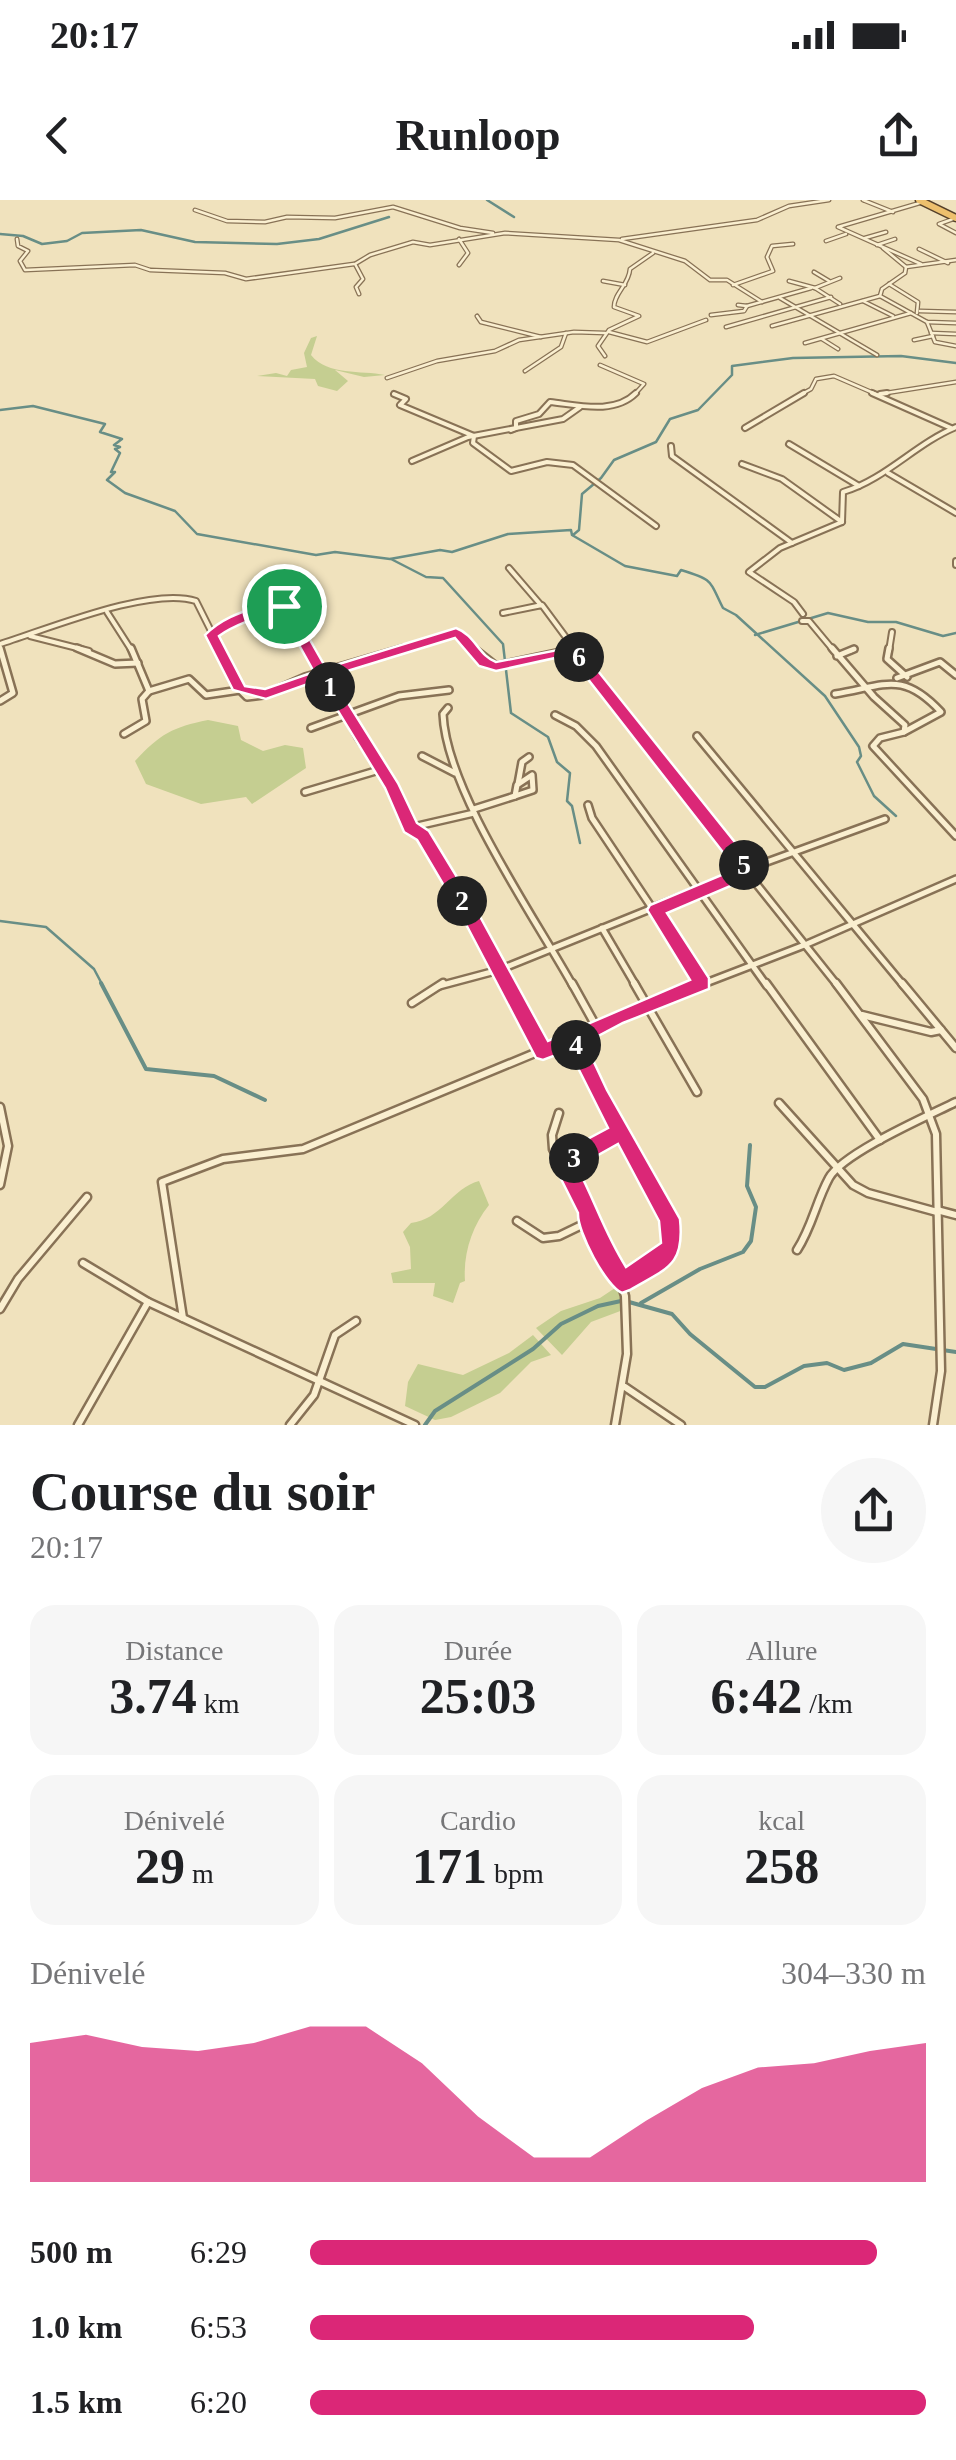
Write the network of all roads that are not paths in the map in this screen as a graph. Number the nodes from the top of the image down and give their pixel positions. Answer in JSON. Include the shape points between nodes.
{"nodes":[{"id":1,"x":829,"y":200,"type":"edge"},
{"id":2,"x":863,"y":200,"type":"edge"},
{"id":3,"x":921,"y":201,"type":"edge"},
{"id":4,"x":195,"y":210,"type":"dead end"},
{"id":5,"x":893,"y":212,"type":"junction"},
{"id":6,"x":956,"y":218,"type":"edge"},
{"id":7,"x":886,"y":232,"type":"dead end"},
{"id":8,"x":505,"y":233,"type":"junction"},
{"id":9,"x":849,"y":233,"type":"junction"},
{"id":10,"x":956,"y":233,"type":"edge"},
{"id":11,"x":862,"y":238,"type":"junction"},
{"id":12,"x":17,"y":239,"type":"dead end"},
{"id":13,"x":460,"y":239,"type":"junction"},
{"id":14,"x":895,"y":239,"type":"dead end"},
{"id":15,"x":618,"y":240,"type":"junction"},
{"id":16,"x":826,"y":241,"type":"dead end"},
{"id":17,"x":794,"y":244,"type":"dead end"},
{"id":18,"x":872,"y":246,"type":"junction"},
{"id":19,"x":883,"y":248,"type":"junction"},
{"id":20,"x":919,"y":250,"type":"dead end"},
{"id":21,"x":652,"y":253,"type":"junction"},
{"id":22,"x":956,"y":260,"type":"edge"},
{"id":23,"x":948,"y":263,"type":"junction"},
{"id":24,"x":356,"y":264,"type":"junction"},
{"id":25,"x":921,"y":264,"type":"junction"},
{"id":26,"x":459,"y":266,"type":"dead end"},
{"id":27,"x":906,"y":268,"type":"junction"},
{"id":28,"x":814,"y":272,"type":"dead end"},
{"id":29,"x":840,"y":278,"type":"dead end"},
{"id":30,"x":829,"y":280,"type":"junction"},
{"id":31,"x":603,"y":281,"type":"dead end"},
{"id":32,"x":789,"y":281,"type":"dead end"},
{"id":33,"x":888,"y":284,"type":"junction"},
{"id":34,"x":624,"y":285,"type":"junction"},
{"id":35,"x":734,"y":285,"type":"junction"},
{"id":36,"x":813,"y":288,"type":"junction"},
{"id":37,"x":360,"y":294,"type":"dead end"},
{"id":38,"x":880,"y":296,"type":"junction"},
{"id":39,"x":830,"y":297,"type":"junction"},
{"id":40,"x":780,"y":298,"type":"junction"},
{"id":41,"x":862,"y":300,"type":"junction"},
{"id":42,"x":765,"y":301,"type":"junction"},
{"id":43,"x":842,"y":304,"type":"junction"},
{"id":44,"x":738,"y":305,"type":"dead end"},
{"id":45,"x":791,"y":305,"type":"junction"},
{"id":46,"x":747,"y":306,"type":"junction"},
{"id":47,"x":917,"y":312,"type":"junction"},
{"id":48,"x":956,"y":312,"type":"edge"},
{"id":49,"x":807,"y":314,"type":"junction"},
{"id":50,"x":711,"y":315,"type":"dead end"},
{"id":51,"x":477,"y":316,"type":"dead end"},
{"id":52,"x":896,"y":318,"type":"junction"},
{"id":53,"x":706,"y":320,"type":"dead end"},
{"id":54,"x":927,"y":322,"type":"junction"},
{"id":55,"x":956,"y":323,"type":"edge"},
{"id":56,"x":772,"y":326,"type":"dead end"},
{"id":57,"x":726,"y":327,"type":"dead end"},
{"id":58,"x":607,"y":332,"type":"junction"},
{"id":59,"x":566,"y":333,"type":"junction"},
{"id":60,"x":840,"y":334,"type":"junction"},
{"id":61,"x":956,"y":334,"type":"edge"},
{"id":62,"x":932,"y":335,"type":"junction"},
{"id":63,"x":544,"y":338,"type":"junction"},
{"id":64,"x":822,"y":339,"type":"junction"},
{"id":65,"x":914,"y":340,"type":"dead end"},
{"id":66,"x":805,"y":343,"type":"dead end"},
{"id":67,"x":956,"y":346,"type":"edge"},
{"id":68,"x":838,"y":350,"type":"dead end"},
{"id":69,"x":877,"y":354,"type":"dead end"},
{"id":70,"x":605,"y":356,"type":"dead end"},
{"id":71,"x":600,"y":365,"type":"dead end"},
{"id":72,"x":525,"y":371,"type":"dead end"},
{"id":73,"x":387,"y":378,"type":"dead end"},
{"id":74,"x":956,"y":382,"type":"edge"},
{"id":75,"x":394,"y":394,"type":"dead end"},
{"id":76,"x":877,"y":395,"type":"junction"},
{"id":77,"x":580,"y":406,"type":"junction"},
{"id":78,"x":745,"y":428,"type":"dead end"},
{"id":79,"x":953,"y":428,"type":"edge"},
{"id":80,"x":511,"y":430,"type":"junction"},
{"id":81,"x":474,"y":436,"type":"junction"},
{"id":82,"x":789,"y":444,"type":"dead end"},
{"id":83,"x":672,"y":446,"type":"dead end"},
{"id":84,"x":412,"y":461,"type":"dead end"},
{"id":85,"x":742,"y":464,"type":"dead end"},
{"id":86,"x":888,"y":473,"type":"junction"},
{"id":87,"x":860,"y":487,"type":"junction"},
{"id":88,"x":956,"y":513,"type":"edge"},
{"id":89,"x":842,"y":522,"type":"junction"},
{"id":90,"x":656,"y":526,"type":"dead end"},
{"id":91,"x":792,"y":543,"type":"junction"},
{"id":92,"x":509,"y":568,"type":"dead end"},
{"id":93,"x":268,"y":572,"type":"dead end"},
{"id":94,"x":540,"y":604,"type":"junction"},
{"id":95,"x":284,"y":606,"type":"junction"},
{"id":96,"x":108,"y":609,"type":"junction"},
{"id":97,"x":503,"y":613,"type":"dead end"},
{"id":98,"x":892,"y":632,"type":"dead end"},
{"id":99,"x":29,"y":635,"type":"junction"},
{"id":100,"x":212,"y":635,"type":"junction"},
{"id":101,"x":0,"y":646,"type":"edge"},
{"id":102,"x":854,"y":649,"type":"dead end"},
{"id":103,"x":573,"y":650,"type":"junction"},
{"id":104,"x":837,"y":656,"type":"junction"},
{"id":105,"x":138,"y":663,"type":"junction"},
{"id":106,"x":322,"y":674,"type":"junction"},
{"id":107,"x":906,"y":676,"type":"junction"},
{"id":108,"x":956,"y":676,"type":"edge"},
{"id":109,"x":889,"y":681,"type":"junction"},
{"id":110,"x":913,"y":684,"type":"junction"},
{"id":111,"x":867,"y":688,"type":"junction"},
{"id":112,"x":240,"y":690,"type":"junction"},
{"id":113,"x":449,"y":690,"type":"dead end"},
{"id":114,"x":149,"y":691,"type":"junction"},
{"id":115,"x":835,"y":694,"type":"dead end"},
{"id":116,"x":0,"y":701,"type":"edge"},
{"id":117,"x":448,"y":708,"type":"dead end"},
{"id":118,"x":554,"y":715,"type":"dead end"},
{"id":119,"x":350,"y":716,"type":"junction"},
{"id":120,"x":311,"y":728,"type":"dead end"},
{"id":121,"x":904,"y":732,"type":"junction"},
{"id":122,"x":124,"y":734,"type":"dead end"},
{"id":123,"x":698,"y":736,"type":"dead end"},
{"id":124,"x":422,"y":756,"type":"dead end"},
{"id":125,"x":529,"y":758,"type":"dead end"},
{"id":126,"x":379,"y":770,"type":"junction"},
{"id":127,"x":456,"y":774,"type":"junction"},
{"id":128,"x":518,"y":784,"type":"junction"},
{"id":129,"x":305,"y":792,"type":"dead end"},
{"id":130,"x":515,"y":798,"type":"junction"},
{"id":131,"x":588,"y":805,"type":"dead end"},
{"id":132,"x":474,"y":811,"type":"junction"},
{"id":133,"x":885,"y":819,"type":"dead end"},
{"id":134,"x":410,"y":827,"type":"junction"},
{"id":135,"x":956,"y":836,"type":"edge"},
{"id":136,"x":793,"y":852,"type":"junction"},
{"id":137,"x":748,"y":871,"type":"junction"},
{"id":138,"x":956,"y":878,"type":"edge"},
{"id":139,"x":700,"y":888,"type":"junction"},
{"id":140,"x":656,"y":910,"type":"junction"},
{"id":141,"x":852,"y":921,"type":"junction"},
{"id":142,"x":602,"y":928,"type":"junction"},
{"id":143,"x":807,"y":944,"type":"junction"},
{"id":144,"x":550,"y":950,"type":"junction"},
{"id":145,"x":752,"y":964,"type":"junction"},
{"id":146,"x":499,"y":970,"type":"junction"},
{"id":147,"x":702,"y":984,"type":"junction"},
{"id":148,"x":412,"y":1003,"type":"dead end"},
{"id":149,"x":650,"y":1004,"type":"junction"},
{"id":150,"x":862,"y":1016,"type":"junction"},
{"id":151,"x":597,"y":1029,"type":"junction"},
{"id":152,"x":942,"y":1030,"type":"junction"},
{"id":153,"x":574,"y":1040,"type":"junction"},
{"id":154,"x":956,"y":1048,"type":"edge"},
{"id":155,"x":543,"y":1051,"type":"junction"},
{"id":156,"x":697,"y":1092,"type":"dead end"},
{"id":157,"x":956,"y":1102,"type":"edge"},
{"id":158,"x":778,"y":1103,"type":"dead end"},
{"id":159,"x":0,"y":1107,"type":"edge"},
{"id":160,"x":558,"y":1113,"type":"dead end"},
{"id":161,"x":931,"y":1117,"type":"junction"},
{"id":162,"x":622,"y":1131,"type":"junction"},
{"id":163,"x":880,"y":1140,"type":"junction"},
{"id":164,"x":563,"y":1163,"type":"junction"},
{"id":165,"x":837,"y":1168,"type":"junction"},
{"id":166,"x":0,"y":1186,"type":"edge"},
{"id":167,"x":86,"y":1197,"type":"dead end"},
{"id":168,"x":937,"y":1211,"type":"junction"},
{"id":169,"x":956,"y":1215,"type":"edge"},
{"id":170,"x":517,"y":1221,"type":"dead end"},
{"id":171,"x":588,"y":1222,"type":"junction"},
{"id":172,"x":797,"y":1250,"type":"dead end"},
{"id":173,"x":83,"y":1263,"type":"dead end"},
{"id":174,"x":622,"y":1282,"type":"junction"},
{"id":175,"x":148,"y":1302,"type":"junction"},
{"id":176,"x":0,"y":1309,"type":"edge"},
{"id":177,"x":182,"y":1318,"type":"junction"},
{"id":178,"x":356,"y":1321,"type":"dead end"},
{"id":179,"x":321,"y":1380,"type":"junction"},
{"id":180,"x":625,"y":1386,"type":"junction"},
{"id":181,"x":78,"y":1425,"type":"edge"},
{"id":182,"x":290,"y":1425,"type":"edge"},
{"id":183,"x":414,"y":1425,"type":"edge"},
{"id":184,"x":615,"y":1425,"type":"edge"},
{"id":185,"x":682,"y":1425,"type":"edge"},
{"id":186,"x":933,"y":1425,"type":"edge"}],
"edges":[{"from":1,"to":15,"type":"street","via":[[792,205],[757,220]]},
{"from":2,"to":5,"type":"street"},
{"from":3,"to":5,"type":"street"},
{"from":3,"to":6,"type":"highway"},
{"from":4,"to":8,"type":"street","via":[[226,221],[265,222],[393,208],[470,231]]},
{"from":5,"to":9,"type":"street","via":[[838,227]]},
{"from":6,"to":10,"type":"street","via":[[939,224]]},
{"from":7,"to":11,"type":"street"},
{"from":8,"to":13,"type":"street"},
{"from":8,"to":15,"type":"street"},
{"from":9,"to":11,"type":"street"},
{"from":9,"to":16,"type":"street"},
{"from":11,"to":18,"type":"street"},
{"from":12,"to":24,"type":"street","via":[[28,251],[20,261],[25,270],[135,265],[246,278]]},
{"from":13,"to":24,"type":"street","via":[[412,242]]},
{"from":13,"to":26,"type":"street","via":[[468,253]]},
{"from":14,"to":18,"type":"street"},
{"from":15,"to":21,"type":"street"},
{"from":17,"to":35,"type":"street","via":[[772,246],[766,257],[775,269]]},
{"from":18,"to":19,"type":"street"},
{"from":19,"to":25,"type":"street"},
{"from":19,"to":27,"type":"street"},
{"from":20,"to":23,"type":"street"},
{"from":21,"to":34,"type":"street","via":[[636,262]]},
{"from":21,"to":35,"type":"street"},
{"from":22,"to":23,"type":"street"},
{"from":23,"to":25,"type":"street"},
{"from":24,"to":37,"type":"street"},
{"from":25,"to":27,"type":"street"},
{"from":27,"to":33,"type":"street"},
{"from":28,"to":30,"type":"street"},
{"from":29,"to":30,"type":"street"},
{"from":30,"to":36,"type":"street"},
{"from":31,"to":34,"type":"street"},
{"from":32,"to":36,"type":"street"},
{"from":33,"to":38,"type":"street"},
{"from":33,"to":47,"type":"street","via":[[918,302]]},
{"from":34,"to":58,"type":"street","via":[[614,306],[639,316]]},
{"from":35,"to":42,"type":"street"},
{"from":36,"to":39,"type":"street"},
{"from":36,"to":40,"type":"street"},
{"from":38,"to":41,"type":"street"},
{"from":38,"to":47,"type":"street"},
{"from":39,"to":43,"type":"street"},
{"from":39,"to":45,"type":"street"},
{"from":40,"to":42,"type":"street"},
{"from":40,"to":45,"type":"street"},
{"from":41,"to":43,"type":"street"},
{"from":41,"to":52,"type":"street"},
{"from":42,"to":45,"type":"street"},
{"from":42,"to":46,"type":"street"},
{"from":43,"to":49,"type":"street"},
{"from":44,"to":46,"type":"street"},
{"from":45,"to":49,"type":"street"},
{"from":45,"to":57,"type":"street"},
{"from":46,"to":50,"type":"street"},
{"from":47,"to":48,"type":"street"},
{"from":47,"to":52,"type":"street"},
{"from":47,"to":54,"type":"street"},
{"from":49,"to":56,"type":"street"},
{"from":49,"to":60,"type":"street"},
{"from":51,"to":63,"type":"street"},
{"from":52,"to":60,"type":"street"},
{"from":53,"to":58,"type":"street","via":[[647,342]]},
{"from":54,"to":55,"type":"street"},
{"from":54,"to":62,"type":"street"},
{"from":58,"to":59,"type":"street"},
{"from":58,"to":70,"type":"street","via":[[598,343]]},
{"from":59,"to":63,"type":"street"},
{"from":59,"to":72,"type":"street","via":[[561,347]]},
{"from":60,"to":64,"type":"street"},
{"from":60,"to":69,"type":"street"},
{"from":61,"to":62,"type":"street"},
{"from":62,"to":65,"type":"street"},
{"from":62,"to":67,"type":"street","via":[[938,344]]},
{"from":63,"to":73,"type":"street"},
{"from":64,"to":66,"type":"street"},
{"from":64,"to":68,"type":"street"},
{"from":71,"to":77,"type":"street","via":[[644,384],[626,402]]},
{"from":74,"to":76,"type":"street"},
{"from":75,"to":81,"type":"street","via":[[406,399],[400,406]]},
{"from":76,"to":78,"type":"street","via":[[829,376]]},
{"from":76,"to":79,"type":"street"},
{"from":77,"to":80,"type":"street","via":[[563,420]]},
{"from":77,"to":80,"type":"street","via":[[550,402]]},
{"from":79,"to":86,"type":"street"},
{"from":80,"to":81,"type":"street"},
{"from":81,"to":84,"type":"street"},
{"from":81,"to":90,"type":"street","via":[[473,443],[511,471],[547,462],[573,465]]},
{"from":82,"to":87,"type":"street"},
{"from":83,"to":91,"type":"street","via":[[672,456],[688,470]]},
{"from":85,"to":89,"type":"street","via":[[776,473]]},
{"from":86,"to":87,"type":"street"},
{"from":86,"to":88,"type":"street"},
{"from":87,"to":89,"type":"street","via":[[841,495]]},
{"from":89,"to":91,"type":"street"},
{"from":91,"to":104,"type":"street","via":[[749,572],[794,602]]},
{"from":92,"to":94,"type":"street"},
{"from":93,"to":95,"type":"street"},
{"from":94,"to":97,"type":"street"},
{"from":94,"to":103,"type":"street"},
{"from":95,"to":100,"type":"street","via":[[232,619]]},
{"from":95,"to":106,"type":"street"},
{"from":96,"to":99,"type":"street"},
{"from":96,"to":100,"type":"street","via":[[187,597],[196,601]]},
{"from":96,"to":105,"type":"street"},
{"from":98,"to":107,"type":"street","via":[[887,659]]},
{"from":99,"to":101,"type":"street"},
{"from":99,"to":105,"type":"street","via":[[47,645],[96,650],[115,664]]},
{"from":100,"to":112,"type":"street"},
{"from":101,"to":116,"type":"street","via":[[13,694]]},
{"from":102,"to":104,"type":"street"},
{"from":103,"to":106,"type":"street","via":[[484,663],[456,632]]},
{"from":103,"to":137,"type":"street"},
{"from":104,"to":111,"type":"street"},
{"from":105,"to":114,"type":"street"},
{"from":106,"to":112,"type":"street","via":[[247,698]]},
{"from":106,"to":119,"type":"street"},
{"from":107,"to":108,"type":"street","via":[[940,662]]},
{"from":107,"to":109,"type":"street"},
{"from":107,"to":110,"type":"street"},
{"from":109,"to":110,"type":"street"},
{"from":109,"to":111,"type":"street"},
{"from":110,"to":121,"type":"street","via":[[941,712]]},
{"from":111,"to":115,"type":"street"},
{"from":111,"to":121,"type":"street","via":[[904,724]]},
{"from":112,"to":114,"type":"street","via":[[206,695],[189,680]]},
{"from":113,"to":119,"type":"street","via":[[404,696]]},
{"from":114,"to":122,"type":"street","via":[[142,699],[146,721]]},
{"from":117,"to":127,"type":"street","via":[[444,738]]},
{"from":118,"to":139,"type":"street","via":[[584,730]]},
{"from":119,"to":120,"type":"street"},
{"from":119,"to":126,"type":"street"},
{"from":121,"to":135,"type":"street","via":[[873,746]]},
{"from":123,"to":136,"type":"street"},
{"from":124,"to":127,"type":"street"},
{"from":125,"to":128,"type":"street"},
{"from":126,"to":129,"type":"street"},
{"from":126,"to":134,"type":"street"},
{"from":127,"to":132,"type":"street"},
{"from":128,"to":130,"type":"street"},
{"from":128,"to":130,"type":"street","via":[[532,775],[535,780],[532,790]]},
{"from":130,"to":132,"type":"street"},
{"from":131,"to":140,"type":"street"},
{"from":132,"to":134,"type":"street"},
{"from":132,"to":144,"type":"street"},
{"from":133,"to":136,"type":"street"},
{"from":134,"to":146,"type":"street","via":[[423,836]]},
{"from":136,"to":137,"type":"street"},
{"from":136,"to":141,"type":"street"},
{"from":137,"to":139,"type":"street"},
{"from":137,"to":143,"type":"street"},
{"from":138,"to":141,"type":"street"},
{"from":139,"to":140,"type":"street"},
{"from":139,"to":145,"type":"street"},
{"from":140,"to":142,"type":"street"},
{"from":140,"to":147,"type":"street"},
{"from":141,"to":143,"type":"street"},
{"from":141,"to":152,"type":"street"},
{"from":142,"to":144,"type":"street"},
{"from":142,"to":149,"type":"street"},
{"from":143,"to":145,"type":"street"},
{"from":143,"to":150,"type":"street"},
{"from":144,"to":146,"type":"street"},
{"from":144,"to":151,"type":"street"},
{"from":145,"to":147,"type":"street"},
{"from":145,"to":163,"type":"street"},
{"from":146,"to":148,"type":"street","via":[[447,981]]},
{"from":146,"to":155,"type":"street"},
{"from":147,"to":149,"type":"street"},
{"from":149,"to":151,"type":"street"},
{"from":149,"to":156,"type":"street"},
{"from":150,"to":152,"type":"street"},
{"from":150,"to":161,"type":"street"},
{"from":151,"to":153,"type":"street"},
{"from":152,"to":154,"type":"street"},
{"from":153,"to":155,"type":"street"},
{"from":153,"to":162,"type":"street"},
{"from":155,"to":177,"type":"street","via":[[304,1149],[223,1158],[162,1182]]},
{"from":157,"to":161,"type":"street"},
{"from":158,"to":165,"type":"street"},
{"from":159,"to":166,"type":"street","via":[[8,1146]]},
{"from":160,"to":164,"type":"street","via":[[553,1149]]},
{"from":161,"to":163,"type":"street"},
{"from":161,"to":168,"type":"street"},
{"from":162,"to":164,"type":"street"},
{"from":162,"to":174,"type":"street","via":[[669,1219],[672,1243],[668,1254]]},
{"from":163,"to":165,"type":"street"},
{"from":164,"to":171,"type":"street"},
{"from":165,"to":168,"type":"street","via":[[868,1193]]},
{"from":165,"to":172,"type":"street"},
{"from":167,"to":176,"type":"street"},
{"from":168,"to":169,"type":"street"},
{"from":168,"to":186,"type":"street","via":[[940,1350]]},
{"from":170,"to":171,"type":"street","via":[[532,1238],[547,1240]]},
{"from":171,"to":174,"type":"street"},
{"from":173,"to":175,"type":"street"},
{"from":174,"to":180,"type":"street"},
{"from":175,"to":177,"type":"street"},
{"from":175,"to":181,"type":"street"},
{"from":177,"to":179,"type":"street"},
{"from":178,"to":179,"type":"street","via":[[335,1335]]},
{"from":179,"to":182,"type":"street"},
{"from":179,"to":183,"type":"street"},
{"from":180,"to":184,"type":"street"},
{"from":180,"to":185,"type":"street"}]}
